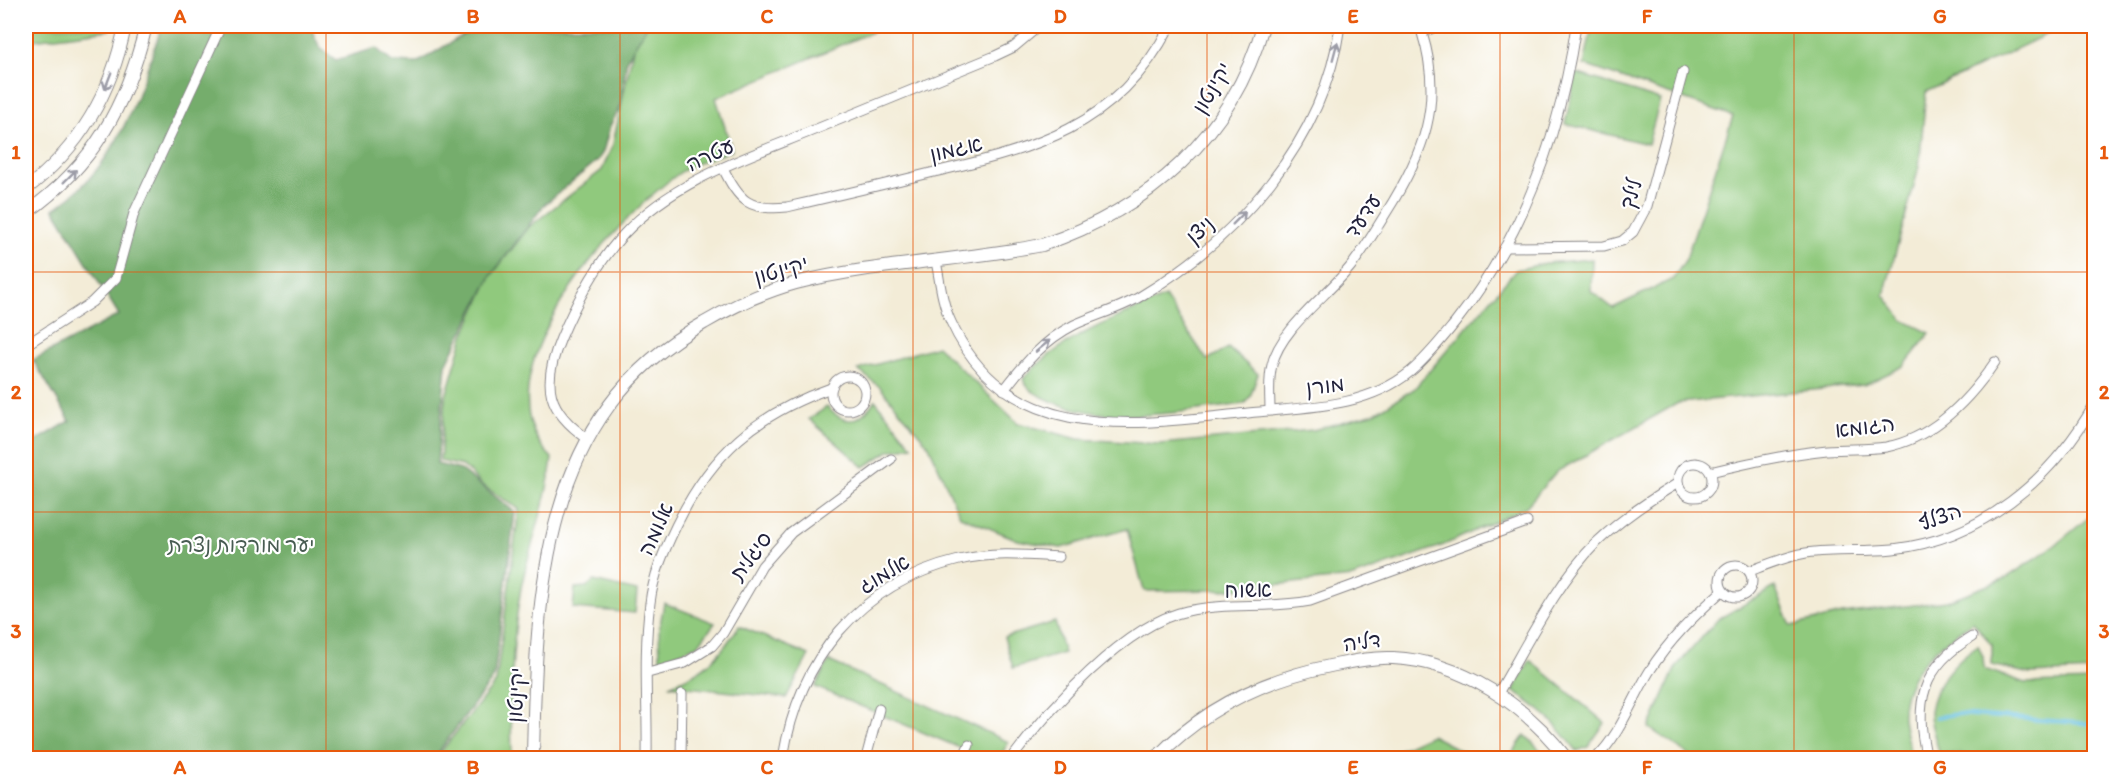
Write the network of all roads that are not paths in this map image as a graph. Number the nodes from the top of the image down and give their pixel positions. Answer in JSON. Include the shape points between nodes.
{"nodes":[{"id":1,"x":125,"y":26,"type":"edge"},
{"id":2,"x":146,"y":26,"type":"edge"},
{"id":3,"x":221,"y":26,"type":"edge"},
{"id":4,"x":1039,"y":26,"type":"edge"},
{"id":5,"x":1170,"y":26,"type":"edge"},
{"id":6,"x":1263,"y":26,"type":"edge"},
{"id":7,"x":1340,"y":26,"type":"edge"},
{"id":8,"x":1437,"y":26,"type":"edge"},
{"id":9,"x":1575,"y":26,"type":"edge"},
{"id":10,"x":1420,"y":29,"type":"edge"},
{"id":11,"x":1683,"y":72,"type":"dead end"},
{"id":12,"x":723,"y":168,"type":"junction"},
{"id":13,"x":26,"y":189,"type":"edge"},
{"id":14,"x":26,"y":213,"type":"edge"},
{"id":15,"x":1505,"y":247,"type":"junction"},
{"id":16,"x":936,"y":261,"type":"junction"},
{"id":17,"x":26,"y":345,"type":"edge"},
{"id":18,"x":1995,"y":362,"type":"dead end"},
{"id":19,"x":831,"y":388,"type":"dead end"},
{"id":20,"x":1004,"y":390,"type":"junction"},
{"id":21,"x":2094,"y":405,"type":"edge"},
{"id":22,"x":1270,"y":411,"type":"junction"},
{"id":23,"x":588,"y":439,"type":"junction"},
{"id":24,"x":891,"y":459,"type":"dead end"},
{"id":25,"x":1710,"y":472,"type":"junction"},
{"id":26,"x":1678,"y":483,"type":"junction"},
{"id":27,"x":1527,"y":522,"type":"dead end"},
{"id":28,"x":1059,"y":557,"type":"dead end"},
{"id":29,"x":1750,"y":571,"type":"junction"},
{"id":30,"x":1722,"y":591,"type":"junction"},
{"id":31,"x":1972,"y":637,"type":"dead end"},
{"id":32,"x":648,"y":673,"type":"junction"},
{"id":33,"x":682,"y":694,"type":"dead end"},
{"id":34,"x":1497,"y":695,"type":"junction"},
{"id":35,"x":879,"y":709,"type":"dead end"},
{"id":36,"x":969,"y":745,"type":"dead end"},
{"id":37,"x":533,"y":759,"type":"edge"},
{"id":38,"x":647,"y":759,"type":"edge"},
{"id":39,"x":681,"y":759,"type":"edge"},
{"id":40,"x":783,"y":759,"type":"edge"},
{"id":41,"x":866,"y":759,"type":"edge"},
{"id":42,"x":963,"y":759,"type":"edge"},
{"id":43,"x":1012,"y":759,"type":"edge"},
{"id":44,"x":1156,"y":759,"type":"edge"},
{"id":45,"x":1566,"y":759,"type":"edge"},
{"id":46,"x":1596,"y":759,"type":"edge"},
{"id":47,"x":1927,"y":759,"type":"edge"}],
"edges":[{"from":1,"to":13,"type":"street","one_way":true,"via":[[108,81],[86,127],[53,166]]},
{"from":14,"to":2,"type":"street","one_way":true,"via":[[73,173],[102,138],[126,88]]},
{"from":3,"to":17,"type":"street","via":[[134,213],[116,278],[92,302]]},
{"from":4,"to":12,"type":"street","name":"עטרה","via":[[995,56]]},
{"from":5,"to":12,"type":"street","name":"אגמון","via":[[1124,90],[1102,109],[1055,137],[1002,156],[768,209],[742,200]]},
{"from":6,"to":16,"type":"street","name":"יקינטון","via":[[1246,72],[1209,131],[1184,161],[1134,202],[1075,234],[1042,245]]},
{"from":20,"to":7,"type":"street","name":"ניצן","one_way":true,"via":[[1047,342],[1074,325],[1138,298],[1171,277],[1205,251],[1257,200],[1283,168],[1305,130],[1331,67]]},
{"from":8,"to":10,"type":"street","name":"עדעד"},
{"from":9,"to":15,"type":"street","name":"מורן","via":[[1542,166]]},
{"from":10,"to":22,"type":"street","name":"עדעד","via":[[1430,57],[1433,82],[1429,120],[1417,160],[1352,265],[1281,345],[1272,362]]},
{"from":11,"to":15,"type":"street","name":"לילך","via":[[1647,206],[1633,232],[1622,241],[1605,246]]},
{"from":12,"to":23,"type":"street","name":"עטרה","via":[[685,186],[624,233],[578,300],[557,347],[551,396],[567,424]]},
{"from":15,"to":22,"type":"street","name":"מורן","via":[[1471,303],[1434,349],[1393,384],[1357,400]]},
{"from":16,"to":20,"type":"street","name":"מורן","via":[[951,322],[974,361]]},
{"from":16,"to":23,"type":"street","name":"יקינטון","via":[[795,284],[723,312],[688,331],[638,370]]},
{"from":18,"to":25,"type":"street","name":"הגומא","via":[[1964,403],[1926,432],[1906,441],[1800,453]]},
{"from":19,"to":32,"type":"street","name":"אלומה","via":[[760,422],[735,442],[702,480],[673,532],[653,584]]},
{"from":20,"to":22,"type":"street","name":"מורן","via":[[1050,413],[1082,422],[1168,422]]},
{"from":21,"to":29,"type":"street","name":"הצלף","via":[[2079,432],[2045,474],[1999,510],[1947,537],[1894,549],[1804,553]]},
{"from":23,"to":37,"type":"street","name":"יקינטון","via":[[561,499],[546,562]]},
{"from":24,"to":32,"type":"street","name":"סיגלית","via":[[791,533],[762,566],[712,646],[686,663]]},
{"from":25,"to":26,"type":"street","via":[[1701,464],[1688,465],[1679,473]]},
{"from":25,"to":26,"type":"street","via":[[1712,483],[1700,496],[1684,493]]},
{"from":26,"to":34,"type":"street","via":[[1644,502],[1583,558]]},
{"from":27,"to":43,"type":"street","name":"אשוח","via":[[1310,601],[1188,610],[1170,616],[1116,650],[1087,675],[1054,707]]},
{"from":28,"to":40,"type":"street","name":"אלמוג","via":[[1002,555],[960,559],[900,580],[876,595],[827,645],[813,668],[798,698]]},
{"from":29,"to":30,"type":"street","via":[[1740,565],[1726,568],[1720,578]]},
{"from":29,"to":30,"type":"street","via":[[1752,585],[1746,595],[1731,597]]},
{"from":30,"to":46,"type":"street","via":[[1664,649],[1614,736]]},
{"from":31,"to":47,"type":"street","via":[[1941,661],[1922,694],[1920,714]]},
{"from":32,"to":38,"type":"street","name":"אלומה"},
{"from":33,"to":39,"type":"street"},
{"from":34,"to":44,"type":"street","name":"דליה","via":[[1441,667],[1393,658],[1364,659],[1286,676],[1237,696],[1196,722]]},
{"from":34,"to":45,"type":"street","name":"דליה","via":[[1527,717]]},
{"from":35,"to":41,"type":"street"},
{"from":36,"to":42,"type":"street"}]}
